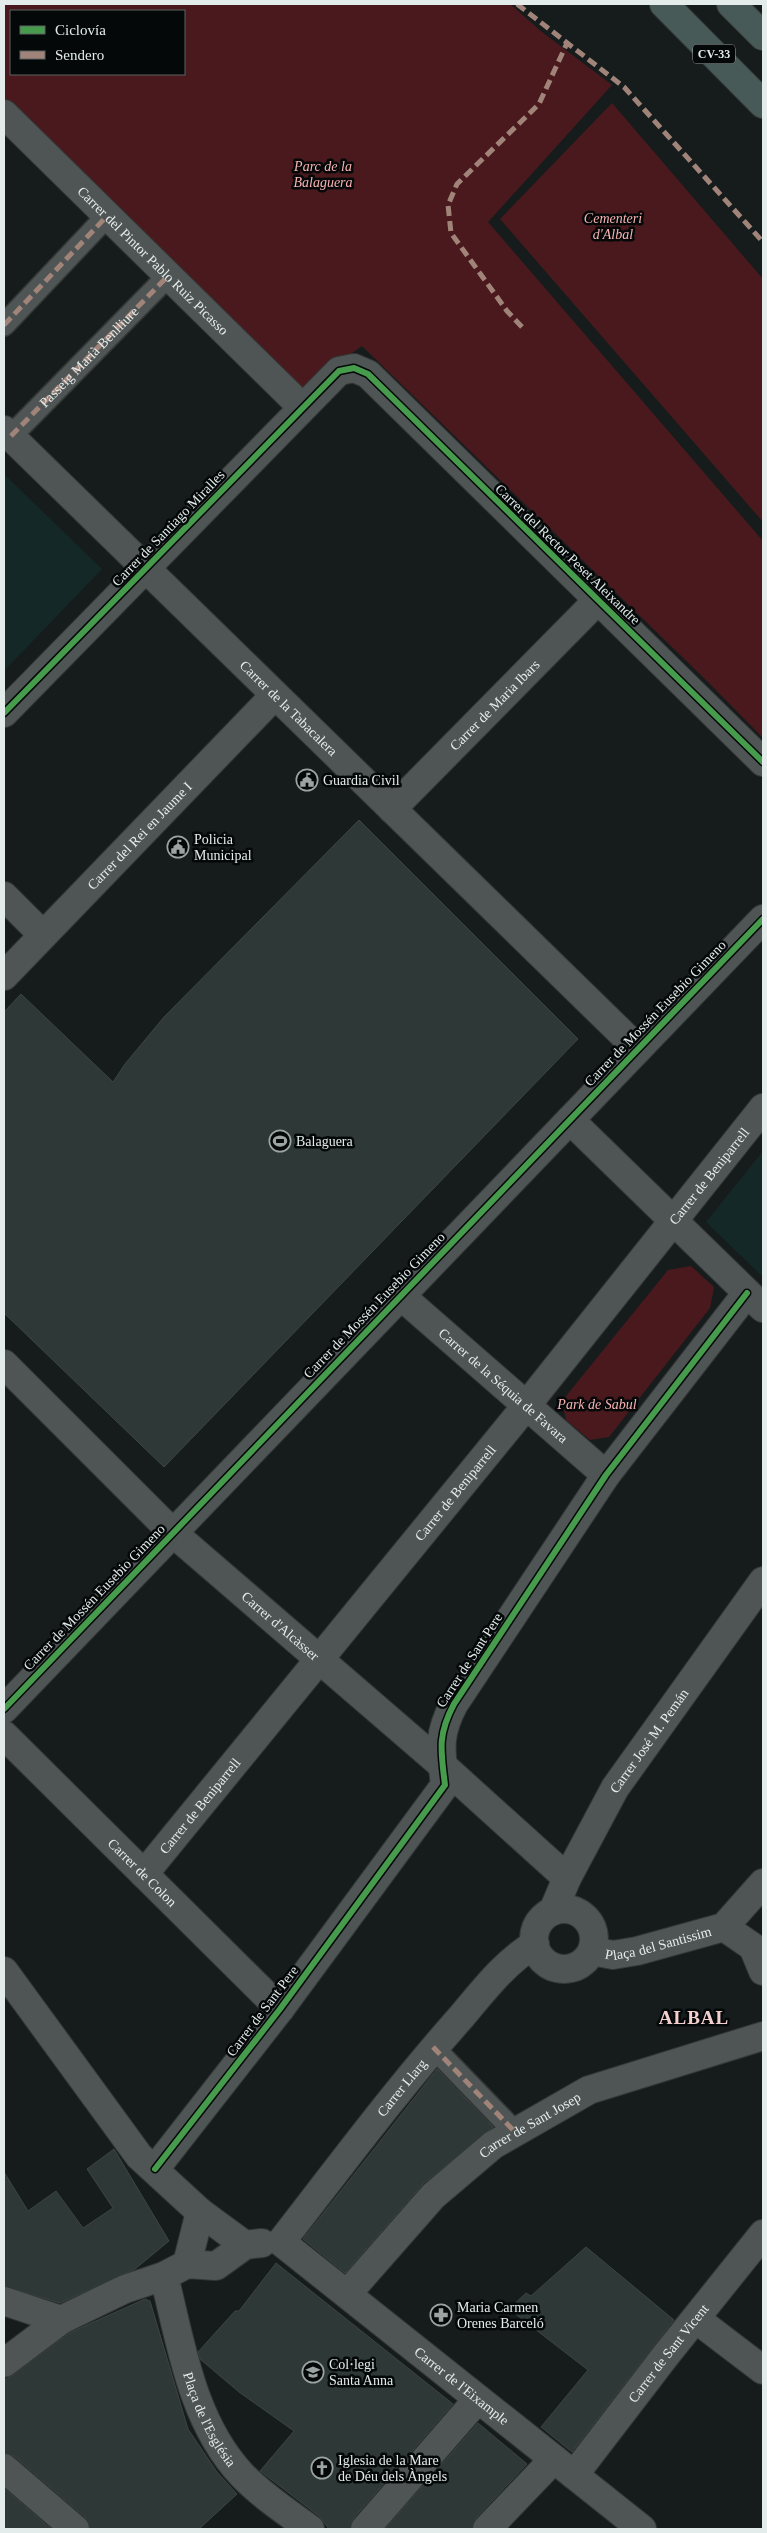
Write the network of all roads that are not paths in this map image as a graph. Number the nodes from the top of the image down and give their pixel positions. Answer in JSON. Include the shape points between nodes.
{"nodes":[{"id":1,"x":664,"y":4,"type":"edge"},
{"id":2,"x":731,"y":4,"type":"edge"},
{"id":3,"x":763,"y":36,"type":"edge"},
{"id":4,"x":763,"y":104,"type":"edge"},
{"id":5,"x":4,"y":114,"type":"edge"},
{"id":6,"x":108,"y":216,"type":"junction"},
{"id":7,"x":168,"y":276,"type":"junction"},
{"id":8,"x":4,"y":325,"type":"edge"},
{"id":9,"x":354,"y":368,"type":"joint"},
{"id":10,"x":302,"y":407,"type":"junction"},
{"id":11,"x":7,"y":433,"type":"edge"},
{"id":12,"x":146,"y":569,"type":"junction"},
{"id":13,"x":598,"y":600,"type":"junction"},
{"id":14,"x":275,"y":695,"type":"junction"},
{"id":15,"x":4,"y":713,"type":"edge"},
{"id":16,"x":763,"y":762,"type":"edge"},
{"id":17,"x":392,"y":809,"type":"junction"},
{"id":18,"x":4,"y":896,"type":"edge"},
{"id":19,"x":763,"y":919,"type":"edge"},
{"id":20,"x":43,"y":934,"type":"junction"},
{"id":21,"x":4,"y":976,"type":"edge"},
{"id":22,"x":638,"y":1049,"type":"junction"},
{"id":23,"x":763,"y":1108,"type":"edge"},
{"id":24,"x":570,"y":1120,"type":"junction"},
{"id":25,"x":673,"y":1220,"type":"junction"},
{"id":26,"x":401,"y":1296,"type":"junction"},
{"id":27,"x":755,"y":1300,"type":"edge"},
{"id":28,"x":4,"y":1364,"type":"edge"},
{"id":29,"x":526,"y":1406,"type":"junction"},
{"id":30,"x":606,"y":1475,"type":"junction"},
{"id":31,"x":173,"y":1533,"type":"junction"},
{"id":32,"x":763,"y":1581,"type":"edge"},
{"id":33,"x":320,"y":1659,"type":"junction"},
{"id":34,"x":4,"y":1709,"type":"edge"},
{"id":35,"x":4,"y":1735,"type":"edge"},
{"id":36,"x":443,"y":1766,"type":"junction"},
{"id":37,"x":144,"y":1874,"type":"junction"},
{"id":38,"x":567,"y":1878,"type":"junction"},
{"id":39,"x":763,"y":1883,"type":"edge"},
{"id":40,"x":553,"y":1911,"type":"junction"},
{"id":41,"x":724,"y":1927,"type":"junction"},
{"id":42,"x":535,"y":1944,"type":"junction"},
{"id":43,"x":592,"y":1951,"type":"junction"},
{"id":44,"x":760,"y":1953,"type":"edge"},
{"id":45,"x":4,"y":1971,"type":"edge"},
{"id":46,"x":280,"y":2009,"type":"junction"},
{"id":47,"x":763,"y":2036,"type":"edge"},
{"id":48,"x":434,"y":2047,"type":"junction"},
{"id":49,"x":515,"y":2132,"type":"junction"},
{"id":50,"x":155,"y":2169,"type":"junction"},
{"id":51,"x":200,"y":2212,"type":"junction"},
{"id":52,"x":763,"y":2234,"type":"edge"},
{"id":53,"x":281,"y":2242,"type":"junction"},
{"id":54,"x":245,"y":2245,"type":"junction"},
{"id":55,"x":175,"y":2270,"type":"junction"},
{"id":56,"x":347,"y":2294,"type":"junction"},
{"id":57,"x":4,"y":2301,"type":"edge"},
{"id":58,"x":696,"y":2319,"type":"junction"},
{"id":59,"x":61,"y":2320,"type":"junction"},
{"id":60,"x":4,"y":2363,"type":"edge"},
{"id":61,"x":763,"y":2370,"type":"edge"},
{"id":62,"x":478,"y":2399,"type":"junction"},
{"id":63,"x":564,"y":2467,"type":"junction"},
{"id":64,"x":4,"y":2468,"type":"edge"},
{"id":65,"x":636,"y":2527,"type":"edge"},
{"id":66,"x":75,"y":2529,"type":"edge"},
{"id":67,"x":310,"y":2529,"type":"edge"},
{"id":68,"x":365,"y":2529,"type":"edge"},
{"id":69,"x":487,"y":2529,"type":"edge"}],
"edges":[{"from":1,"to":4,"type":"highway","number":"CV-33"},
{"from":2,"to":3,"type":"highway"},
{"from":5,"to":6,"type":"street","name":"Carrer del Pintor Pablo Ruiz Picasso"},
{"from":6,"to":7,"type":"street","name":"Carrer del Pintor Pablo Ruiz Picasso"},
{"from":6,"to":8,"type":"street"},
{"from":7,"to":10,"type":"street","name":"Carrer del Pintor Pablo Ruiz Picasso"},
{"from":7,"to":11,"type":"street","name":"Passeig Marià Benlliure"},
{"from":9,"to":10,"type":"street","name":"Carrer de Santiago Miralles","via":[[339,371]]},
{"from":9,"to":13,"type":"street","name":"Carrer del Rector Peset Aleixandre","via":[[368,374]]},
{"from":10,"to":12,"type":"street","name":"Carrer de Santiago Miralles"},
{"from":11,"to":12,"type":"street","name":"Carrer de la Tabacalera"},
{"from":12,"to":14,"type":"street","name":"Carrer de la Tabacalera"},
{"from":12,"to":15,"type":"street","name":"Carrer de Santiago Miralles"},
{"from":13,"to":16,"type":"street","name":"Carrer del Rector Peset Aleixandre"},
{"from":13,"to":17,"type":"street","name":"Carrer de Maria Ibars"},
{"from":14,"to":17,"type":"street","name":"Carrer de la Tabacalera"},
{"from":14,"to":20,"type":"street","name":"Carrer del Rei en Jaume I"},
{"from":17,"to":22,"type":"street","name":"Carrer de la Tabacalera"},
{"from":18,"to":20,"type":"street"},
{"from":19,"to":22,"type":"street","name":"Carrer de Mossén Eusebio Gimeno"},
{"from":20,"to":21,"type":"street","name":"Carrer del Rei en Jaume I"},
{"from":22,"to":24,"type":"street","name":"Carrer de Mossén Eusebio Gimeno"},
{"from":23,"to":25,"type":"street","name":"Carrer de Beniparrell"},
{"from":24,"to":25,"type":"street"},
{"from":24,"to":26,"type":"street","name":"Carrer de Mossén Eusebio Gimeno"},
{"from":25,"to":27,"type":"street"},
{"from":25,"to":29,"type":"street","name":"Carrer de Beniparrell"},
{"from":26,"to":29,"type":"street","name":"Carrer de la Séquia de Favara"},
{"from":26,"to":31,"type":"street","name":"Carrer de Mossén Eusebio Gimeno"},
{"from":27,"to":30,"type":"street","name":"Carrer de Sant Pere"},
{"from":28,"to":31,"type":"street","name":"Carrer d'Alcàsser"},
{"from":29,"to":30,"type":"street","name":"Carrer de la Séquia de Favara"},
{"from":29,"to":33,"type":"street","name":"Carrer de Beniparrell"},
{"from":30,"to":36,"type":"street","name":"Carrer de Sant Pere","via":[[445,1720],[440,1742]]},
{"from":31,"to":33,"type":"street","name":"Carrer d'Alcàsser"},
{"from":31,"to":34,"type":"street","name":"Carrer de Mossén Eusebio Gimeno"},
{"from":32,"to":38,"type":"street","name":"Carrer José M. Pemán","via":[[615,1788]]},
{"from":33,"to":36,"type":"street","name":"Carrer d'Alcàsser"},
{"from":33,"to":37,"type":"street","name":"Carrer de Beniparrell"},
{"from":35,"to":37,"type":"street","name":"Carrer de Colon"},
{"from":36,"to":38,"type":"street","name":"Carrer d'Alcàsser"},
{"from":36,"to":46,"type":"street","name":"Carrer de Sant Pere","via":[[445,1785]]},
{"from":37,"to":46,"type":"street","name":"Carrer de Colon"},
{"from":38,"to":40,"type":"street","name":"Carrer José M. Pemán"},
{"from":39,"to":41,"type":"street"},
{"from":40,"to":42,"type":"street","via":[[538,1924]]},
{"from":40,"to":43,"type":"street","name":"Plaça del Santissim","via":[[573,1911],[589,1922],[594,1941]]},
{"from":41,"to":43,"type":"street","name":"Plaça del Santissim","via":[[637,1951],[613,1955]]},
{"from":41,"to":44,"type":"street"},
{"from":42,"to":43,"type":"street","name":"Plaça del Santissim","via":[[544,1961],[561,1969],[579,1965]]},
{"from":42,"to":48,"type":"street","name":"Carrer Llarg","via":[[504,1968]]},
{"from":45,"to":50,"type":"street","via":[[139,2156]]},
{"from":46,"to":50,"type":"street","name":"Carrer de Sant Pere"},
{"from":47,"to":49,"type":"street","name":"Carrer de Sant Josep","via":[[588,2090]]},
{"from":48,"to":49,"type":"street"},
{"from":48,"to":53,"type":"street","name":"Carrer Llarg"},
{"from":49,"to":56,"type":"street","name":"Carrer de Sant Josep","via":[[493,2145],[433,2196]]},
{"from":50,"to":51,"type":"street"},
{"from":51,"to":54,"type":"street"},
{"from":51,"to":55,"type":"street"},
{"from":52,"to":58,"type":"street","name":"Carrer de Sant Vicent"},
{"from":53,"to":54,"type":"street"},
{"from":53,"to":56,"type":"street","name":"Carrer de l'Eixample"},
{"from":54,"to":55,"type":"street","via":[[216,2266]]},
{"from":55,"to":59,"type":"street","via":[[125,2289]]},
{"from":55,"to":67,"type":"street","name":"Plaça de l'Església","via":[[205,2422],[242,2474]]},
{"from":56,"to":62,"type":"street","name":"Carrer de l'Eixample"},
{"from":57,"to":59,"type":"street"},
{"from":58,"to":61,"type":"street"},
{"from":58,"to":63,"type":"street","name":"Carrer de Sant Vicent"},
{"from":59,"to":60,"type":"street"},
{"from":62,"to":63,"type":"street","name":"Carrer de l'Eixample"},
{"from":62,"to":68,"type":"street"},
{"from":63,"to":65,"type":"street","name":"Carrer de l'Eixample"},
{"from":63,"to":69,"type":"street","name":"Carrer de Sant Vicent"},
{"from":64,"to":66,"type":"street"}]}
